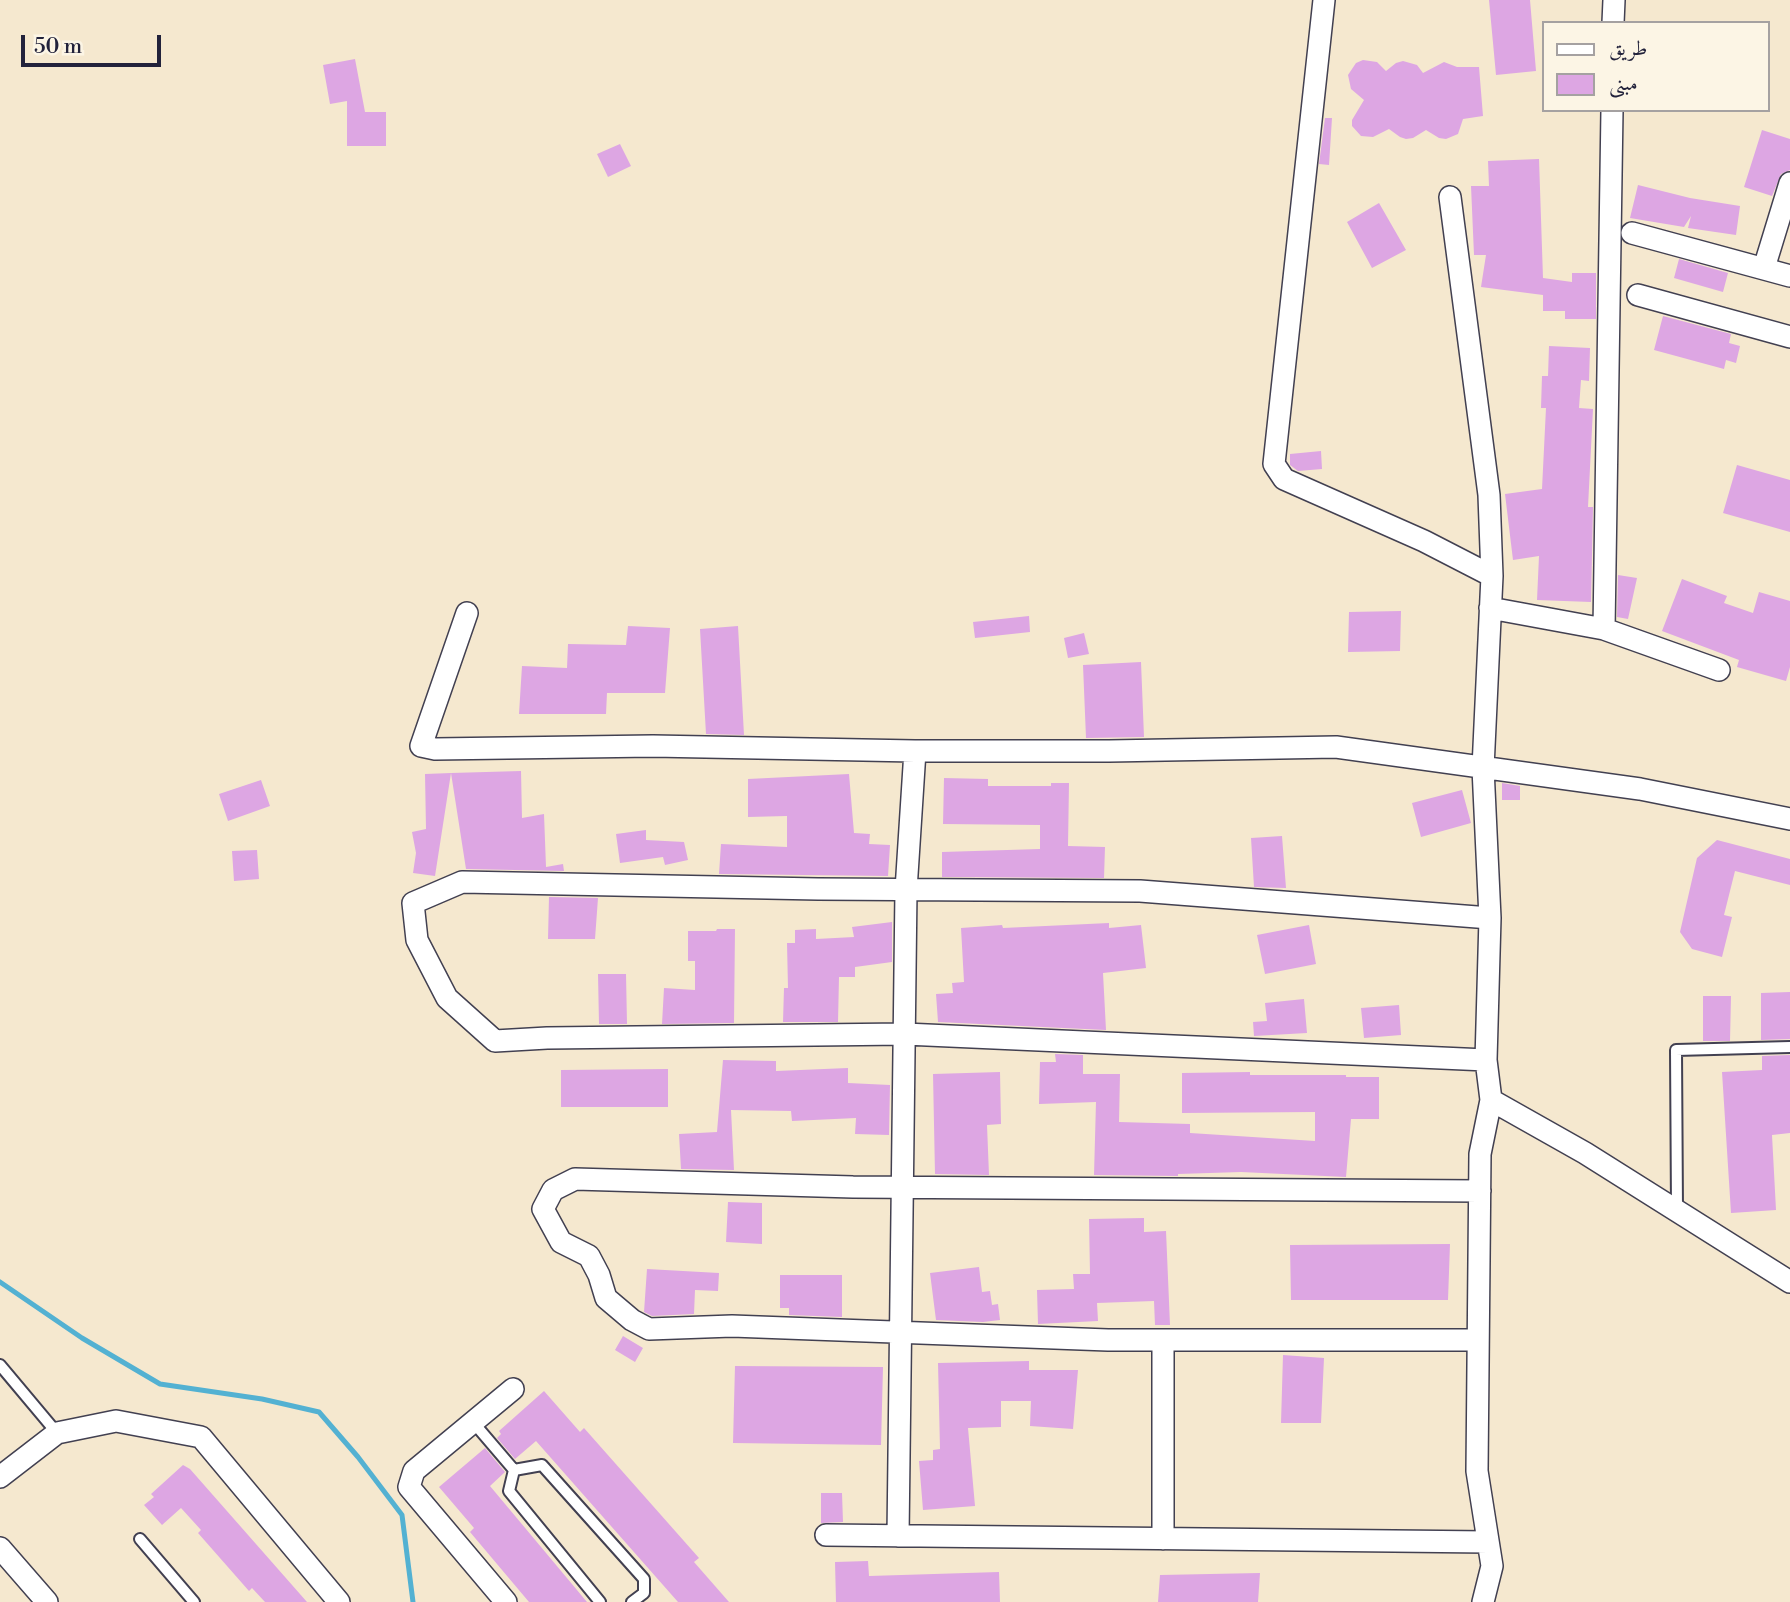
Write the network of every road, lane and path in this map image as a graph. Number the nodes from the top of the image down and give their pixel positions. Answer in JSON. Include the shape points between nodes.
{"nodes":[{"id":1,"x":1324,"y":0,"type":"edge"},
{"id":2,"x":1614,"y":0,"type":"edge"},
{"id":3,"x":1613,"y":21,"type":"edge"},
{"id":4,"x":1612,"y":112,"type":"edge"},
{"id":5,"x":1790,"y":183,"type":"edge"},
{"id":6,"x":1450,"y":197,"type":"dead end"},
{"id":7,"x":1632,"y":233,"type":"dead end"},
{"id":8,"x":1764,"y":268,"type":"junction"},
{"id":9,"x":1790,"y":276,"type":"edge"},
{"id":10,"x":1638,"y":296,"type":"dead end"},
{"id":11,"x":1790,"y":337,"type":"edge"},
{"id":12,"x":1492,"y":576,"type":"junction"},
{"id":13,"x":1490,"y":608,"type":"junction"},
{"id":14,"x":467,"y":613,"type":"dead end"},
{"id":15,"x":1604,"y":629,"type":"junction"},
{"id":16,"x":1719,"y":670,"type":"dead end"},
{"id":17,"x":915,"y":751,"type":"junction"},
{"id":18,"x":1483,"y":768,"type":"junction"},
{"id":19,"x":1790,"y":819,"type":"edge"},
{"id":20,"x":906,"y":890,"type":"junction"},
{"id":21,"x":1490,"y":918,"type":"junction"},
{"id":22,"x":905,"y":1034,"type":"junction"},
{"id":23,"x":1790,"y":1047,"type":"edge"},
{"id":24,"x":1486,"y":1060,"type":"junction"},
{"id":25,"x":1491,"y":1100,"type":"junction"},
{"id":26,"x":903,"y":1186,"type":"junction"},
{"id":27,"x":1480,"y":1191,"type":"junction"},
{"id":28,"x":1677,"y":1211,"type":"junction"},
{"id":29,"x":1790,"y":1282,"type":"edge"},
{"id":30,"x":901,"y":1332,"type":"junction"},
{"id":31,"x":1163,"y":1340,"type":"junction"},
{"id":32,"x":1478,"y":1340,"type":"junction"},
{"id":33,"x":0,"y":1365,"type":"edge"},
{"id":34,"x":513,"y":1389,"type":"dead end"},
{"id":35,"x":473,"y":1422,"type":"junction"},
{"id":36,"x":57,"y":1433,"type":"junction"},
{"id":37,"x":514,"y":1470,"type":"junction"},
{"id":38,"x":0,"y":1477,"type":"edge"},
{"id":39,"x":826,"y":1535,"type":"dead end"},
{"id":40,"x":898,"y":1536,"type":"junction"},
{"id":41,"x":1163,"y":1538,"type":"junction"},
{"id":42,"x":140,"y":1539,"type":"dead end"},
{"id":43,"x":1488,"y":1542,"type":"junction"},
{"id":44,"x":0,"y":1548,"type":"edge"},
{"id":45,"x":47,"y":1602,"type":"edge"},
{"id":46,"x":194,"y":1602,"type":"edge"},
{"id":47,"x":339,"y":1602,"type":"edge"},
{"id":48,"x":506,"y":1602,"type":"edge"},
{"id":49,"x":600,"y":1602,"type":"edge"},
{"id":50,"x":632,"y":1602,"type":"edge"},
{"id":51,"x":1483,"y":1602,"type":"edge"}],
"edges":[{"from":1,"to":12,"type":"street","via":[[1274,464],[1284,479]]},
{"from":2,"to":3,"type":"street"},
{"from":4,"to":15,"type":"street"},
{"from":5,"to":8,"type":"street"},
{"from":6,"to":12,"type":"street","via":[[1489,495]]},
{"from":7,"to":8,"type":"street"},
{"from":8,"to":9,"type":"street"},
{"from":10,"to":11,"type":"street"},
{"from":12,"to":13,"type":"street"},
{"from":13,"to":15,"type":"street"},
{"from":13,"to":18,"type":"street"},
{"from":14,"to":17,"type":"street","via":[[421,746]]},
{"from":15,"to":16,"type":"street"},
{"from":17,"to":18,"type":"street","via":[[1336,747]]},
{"from":17,"to":20,"type":"street"},
{"from":18,"to":19,"type":"street","via":[[1640,789]]},
{"from":18,"to":21,"type":"street"},
{"from":20,"to":21,"type":"street","via":[[1140,891]]},
{"from":20,"to":22,"type":"street"},
{"from":20,"to":22,"type":"street","via":[[462,881],[413,903],[417,940],[447,998],[495,1041]]},
{"from":21,"to":24,"type":"street"},
{"from":22,"to":24,"type":"street"},
{"from":22,"to":26,"type":"street"},
{"from":23,"to":28,"type":"lane","via":[[1676,1050]]},
{"from":24,"to":25,"type":"street"},
{"from":25,"to":27,"type":"street","via":[[1480,1154]]},
{"from":25,"to":28,"type":"street"},
{"from":26,"to":27,"type":"street"},
{"from":26,"to":30,"type":"street"},
{"from":26,"to":30,"type":"street","via":[[575,1180],[553,1190],[543,1209],[561,1242],[589,1256],[606,1298],[649,1329],[732,1326]]},
{"from":27,"to":32,"type":"street"},
{"from":28,"to":29,"type":"street"},
{"from":30,"to":31,"type":"street"},
{"from":30,"to":40,"type":"street"},
{"from":31,"to":32,"type":"street"},
{"from":31,"to":41,"type":"street"},
{"from":32,"to":43,"type":"street","via":[[1476,1471]]},
{"from":33,"to":36,"type":"lane"},
{"from":34,"to":35,"type":"street"},
{"from":35,"to":37,"type":"lane"},
{"from":35,"to":48,"type":"street","via":[[414,1471],[409,1487]]},
{"from":36,"to":38,"type":"street"},
{"from":36,"to":47,"type":"street","via":[[116,1421],[201,1437]]},
{"from":37,"to":49,"type":"lane","via":[[509,1491]]},
{"from":37,"to":50,"type":"lane","via":[[542,1465],[644,1579],[643,1593]]},
{"from":39,"to":40,"type":"street"},
{"from":40,"to":41,"type":"street"},
{"from":41,"to":43,"type":"street"},
{"from":42,"to":46,"type":"lane"},
{"from":43,"to":51,"type":"street","via":[[1492,1566]]},
{"from":44,"to":45,"type":"street"}]}
